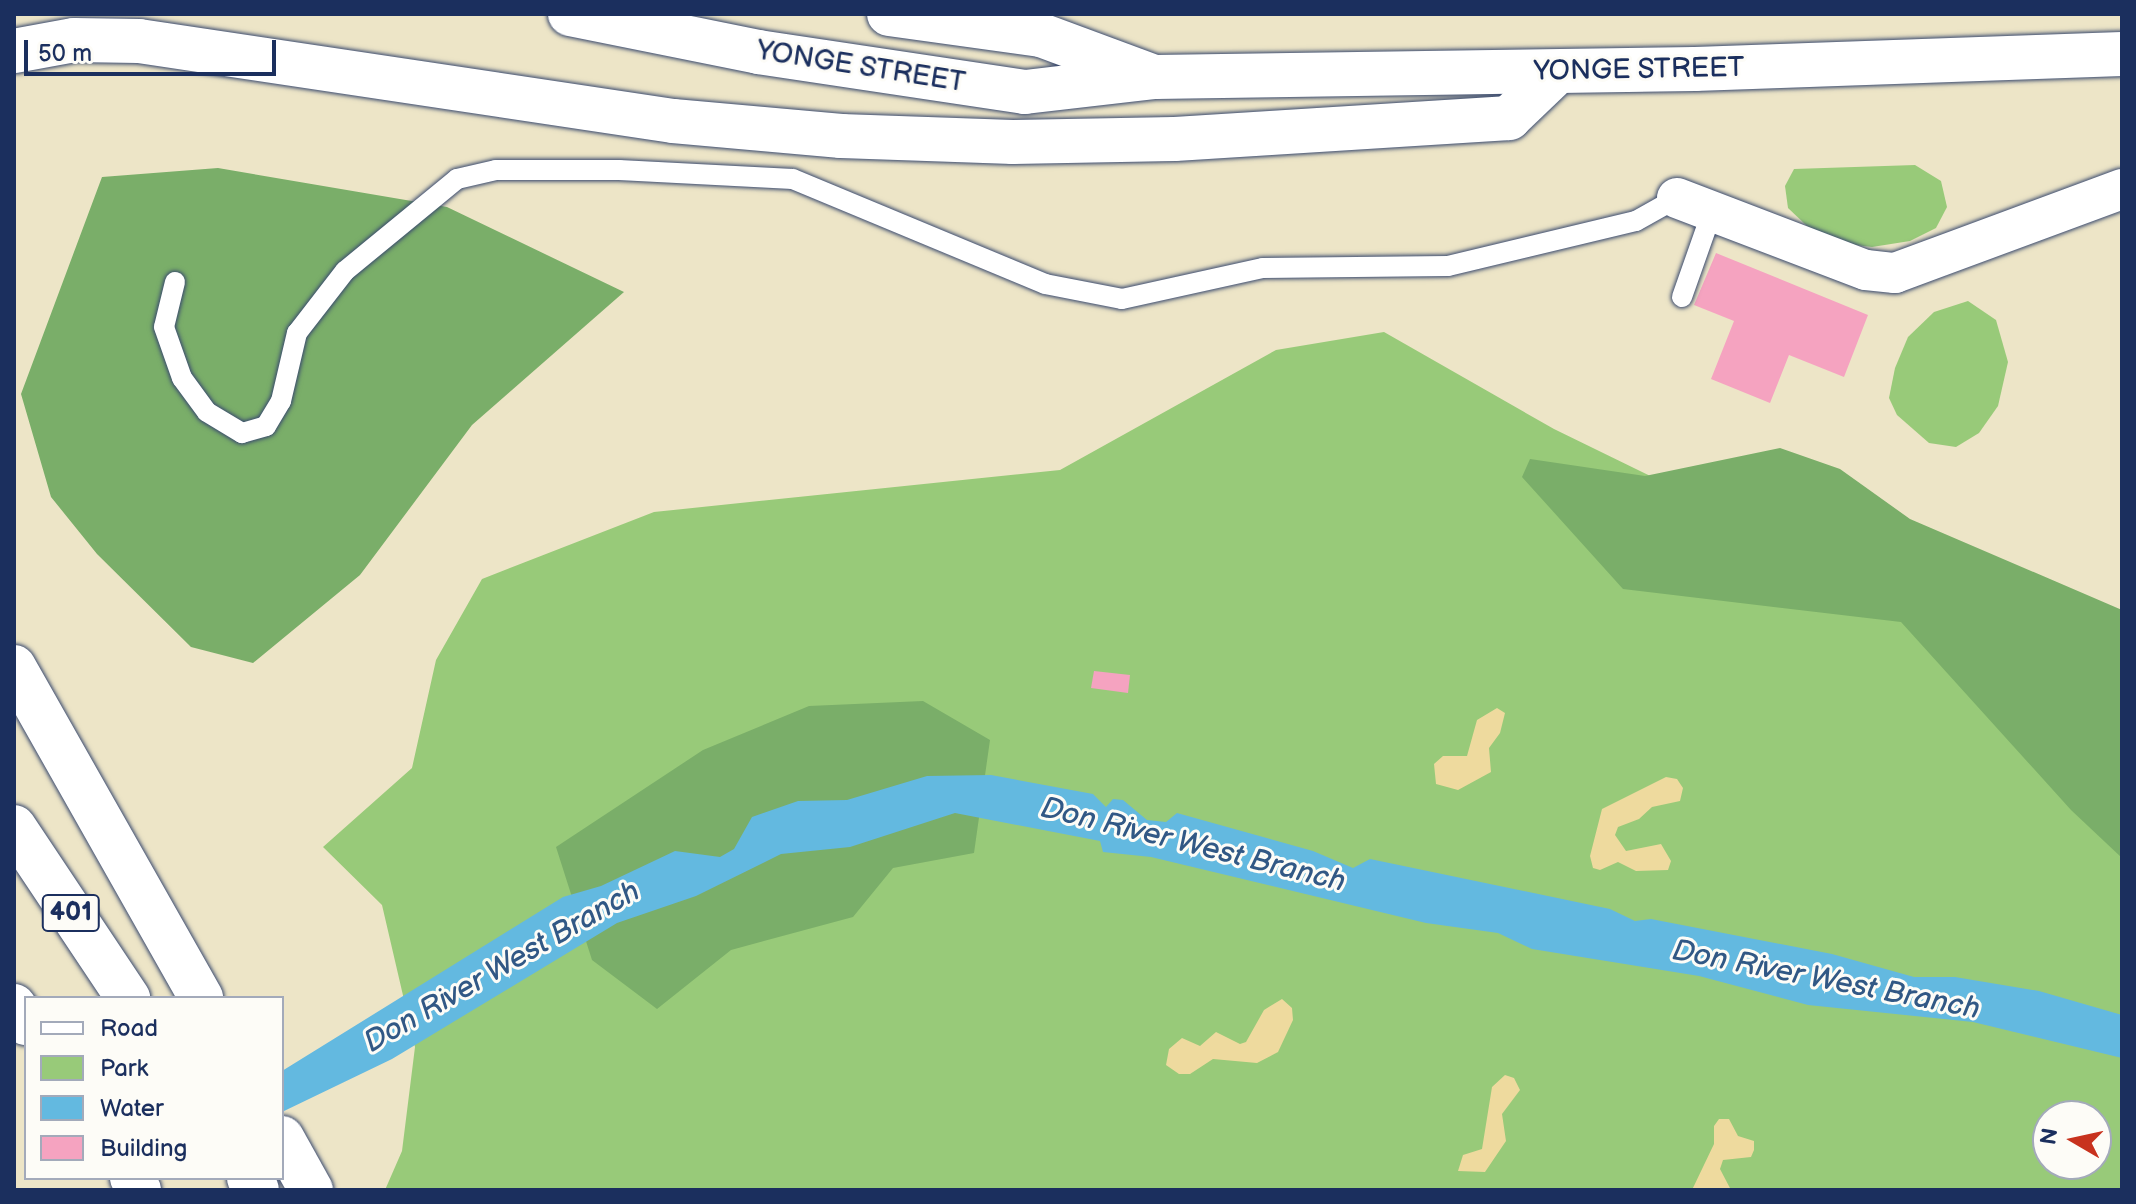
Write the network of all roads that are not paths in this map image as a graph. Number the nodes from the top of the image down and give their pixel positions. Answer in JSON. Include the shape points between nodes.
{"nodes":[{"id":1,"x":570,"y":14,"type":"edge"},
{"id":2,"x":889,"y":14,"type":"edge"},
{"id":3,"x":14,"y":51,"type":"edge"},
{"id":4,"x":2122,"y":54,"type":"edge"},
{"id":5,"x":1556,"y":73,"type":"junction"},
{"id":6,"x":1155,"y":77,"type":"junction"},
{"id":7,"x":2122,"y":189,"type":"edge"},
{"id":8,"x":1694,"y":205,"type":"junction"},
{"id":9,"x":175,"y":282,"type":"dead end"},
{"id":10,"x":1682,"y":297,"type":"dead end"},
{"id":11,"x":14,"y":667,"type":"edge"},
{"id":12,"x":14,"y":827,"type":"edge"},
{"id":13,"x":127,"y":996,"type":"edge"},
{"id":14,"x":200,"y":996,"type":"edge"},
{"id":15,"x":284,"y":1142,"type":"edge"},
{"id":16,"x":311,"y":1190,"type":"edge"}],
"edges":[{"from":1,"to":6,"type":"main road","name":"YONGE STREET","via":[[758,52],[1025,92]]},
{"from":2,"to":6,"type":"main road","name":"YONGE STREET","via":[[1041,35]]},
{"from":3,"to":5,"type":"main road","via":[[74,40],[139,41],[673,121],[841,136],[1013,142],[1175,139],[1509,118]]},
{"from":4,"to":5,"type":"main road","name":"YONGE STREET"},
{"from":5,"to":6,"type":"main road","name":"YONGE STREET"},
{"from":7,"to":8,"type":"street","via":[[1895,273],[1866,270]]},
{"from":8,"to":9,"type":"lane","via":[[1448,266],[1263,268],[1122,299],[1045,284],[793,179],[496,170],[457,179],[345,271],[297,333],[281,401],[266,426],[242,433],[207,412],[182,378],[164,327]]},
{"from":8,"to":10,"type":"lane"},
{"from":11,"to":14,"type":"main road"},
{"from":12,"to":13,"type":"main road","number":"401"},
{"from":15,"to":16,"type":"main road"}]}
